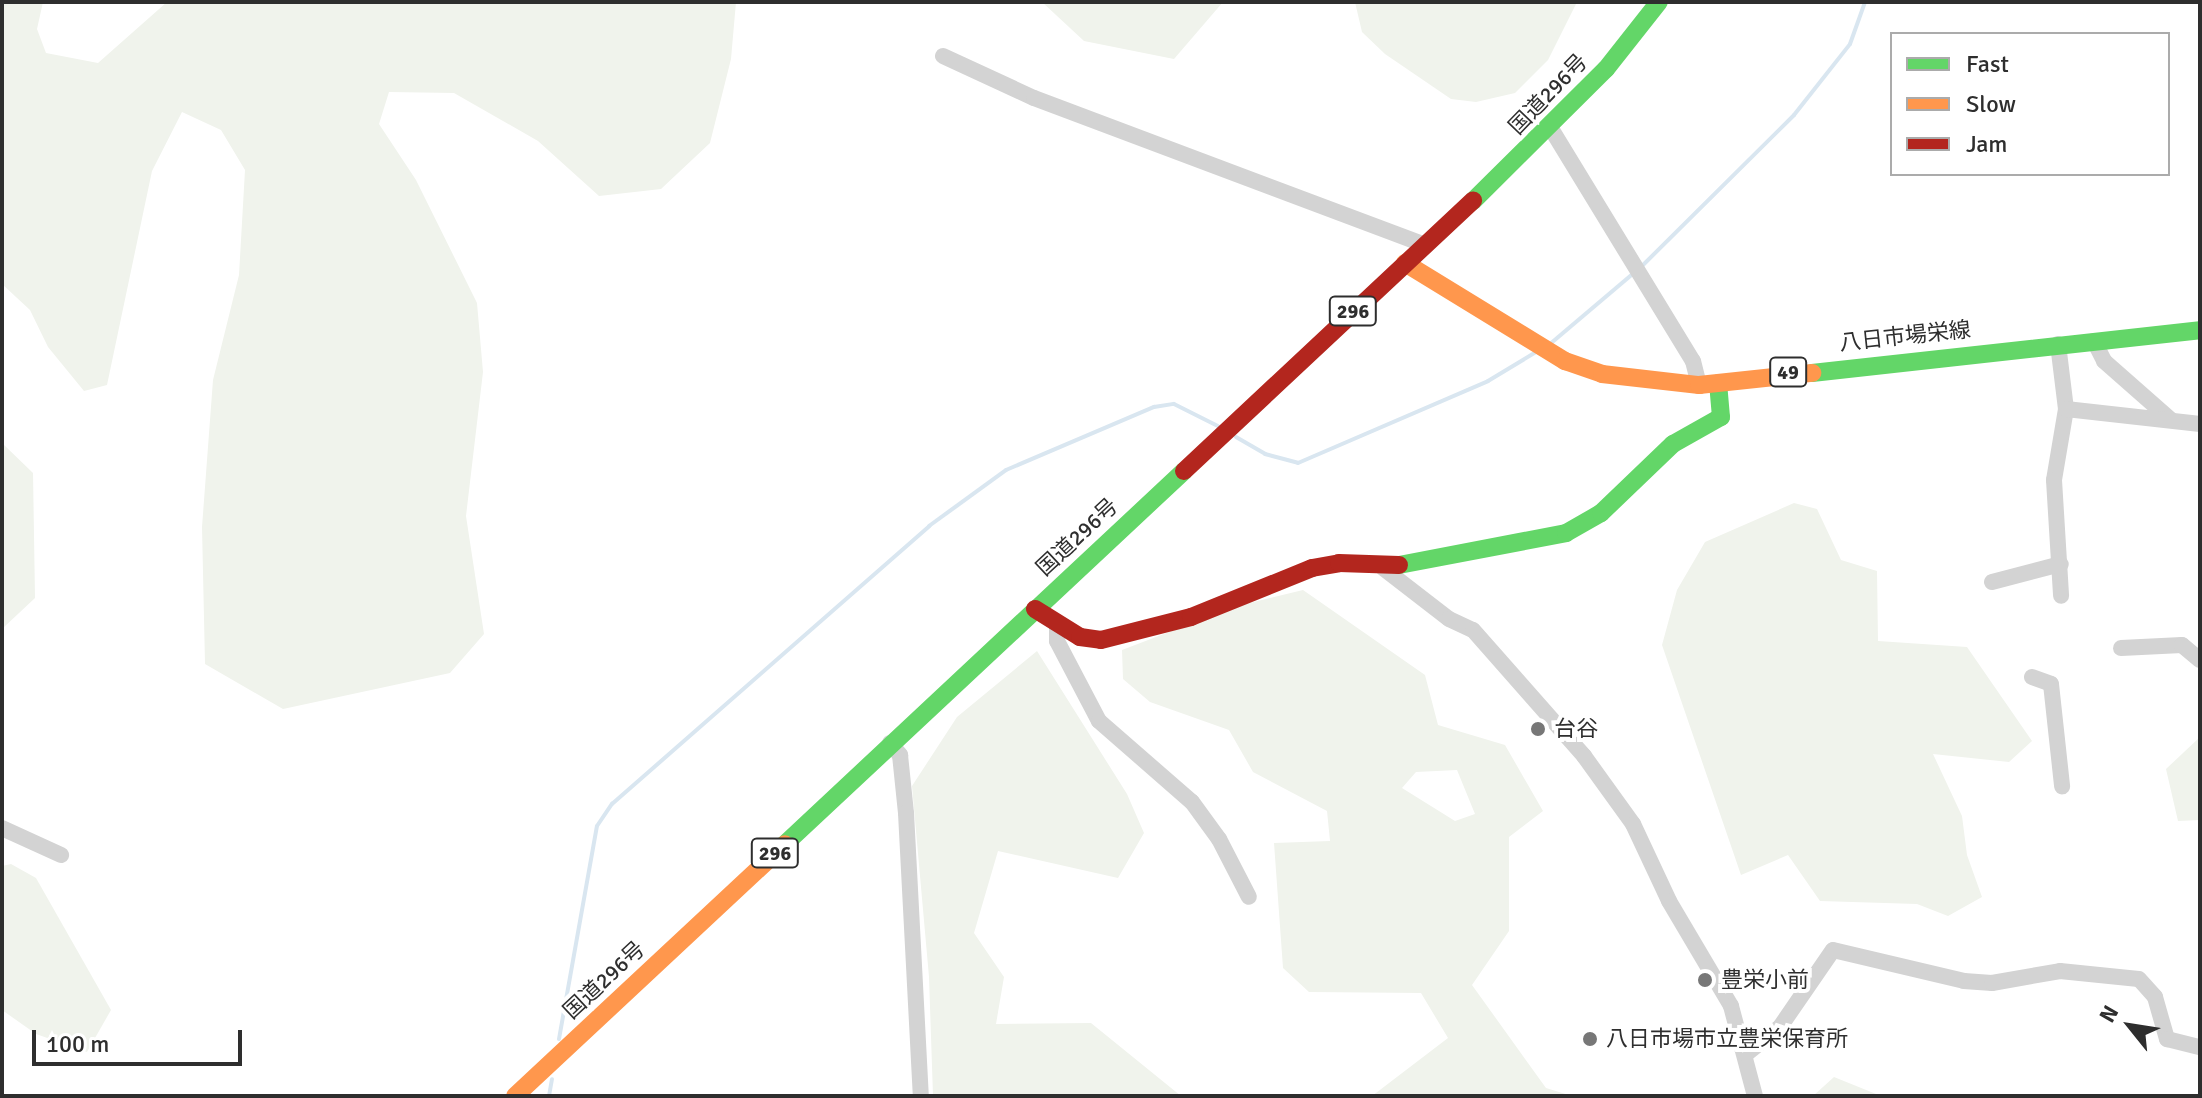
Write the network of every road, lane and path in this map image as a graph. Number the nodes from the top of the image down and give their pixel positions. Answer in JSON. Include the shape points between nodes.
{"nodes":[{"id":1,"x":1651,"y":7,"type":"edge"},
{"id":2,"x":943,"y":56,"type":"dead end"},
{"id":3,"x":1550,"y":127,"type":"junction"},
{"id":4,"x":1425,"y":245,"type":"junction"},
{"id":5,"x":1405,"y":263,"type":"junction"},
{"id":6,"x":2200,"y":330,"type":"edge"},
{"id":7,"x":2094,"y":341,"type":"junction"},
{"id":8,"x":2058,"y":344,"type":"junction"},
{"id":9,"x":1708,"y":384,"type":"junction"},
{"id":10,"x":2066,"y":409,"type":"junction"},
{"id":11,"x":2171,"y":420,"type":"junction"},
{"id":12,"x":2200,"y":424,"type":"edge"},
{"id":13,"x":2061,"y":564,"type":"junction"},
{"id":14,"x":1383,"y":568,"type":"junction"},
{"id":15,"x":1992,"y":582,"type":"dead end"},
{"id":16,"x":2061,"y":596,"type":"dead end"},
{"id":17,"x":1035,"y":609,"type":"junction"},
{"id":18,"x":1057,"y":624,"type":"junction"},
{"id":19,"x":2121,"y":648,"type":"dead end"},
{"id":20,"x":2200,"y":660,"type":"edge"},
{"id":21,"x":2032,"y":677,"type":"dead end"},
{"id":22,"x":890,"y":743,"type":"junction"},
{"id":23,"x":2062,"y":786,"type":"dead end"},
{"id":24,"x":2,"y":828,"type":"edge"},
{"id":25,"x":61,"y":855,"type":"dead end"},
{"id":26,"x":1249,"y":897,"type":"dead end"},
{"id":27,"x":2200,"y":1047,"type":"edge"},
{"id":28,"x":1746,"y":1054,"type":"junction"},
{"id":29,"x":515,"y":1096,"type":"edge"},
{"id":30,"x":921,"y":1096,"type":"edge"},
{"id":31,"x":1755,"y":1096,"type":"edge"}],
"edges":[{"from":1,"to":3,"type":"main road","name":"国道296号","number":"296"},
{"from":2,"to":4,"type":"street","via":[[1034,98]]},
{"from":3,"to":4,"type":"main road","name":"国道296号","number":"296"},
{"from":3,"to":9,"type":"street"},
{"from":4,"to":5,"type":"main road","name":"国道296号","number":"296"},
{"from":5,"to":9,"type":"main road","name":"八日市場栄線","number":"49","via":[[1565,361],[1602,374]]},
{"from":5,"to":17,"type":"main road","name":"国道296号","number":"296"},
{"from":6,"to":7,"type":"main road","name":"八日市場栄線","number":"49"},
{"from":7,"to":8,"type":"main road","name":"八日市場栄線","number":"49"},
{"from":7,"to":11,"type":"street","via":[[2104,361]]},
{"from":8,"to":9,"type":"main road","name":"八日市場栄線","number":"49"},
{"from":8,"to":10,"type":"street"},
{"from":9,"to":14,"type":"main road","via":[[1721,417],[1673,444],[1581,526]]},
{"from":10,"to":11,"type":"street"},
{"from":10,"to":13,"type":"street","via":[[2054,480]]},
{"from":11,"to":12,"type":"street"},
{"from":13,"to":15,"type":"street"},
{"from":13,"to":16,"type":"street"},
{"from":14,"to":18,"type":"main road","via":[[1339,563],[1312,568],[1191,617],[1101,640],[1080,637]]},
{"from":14,"to":28,"type":"street","via":[[1449,619],[1473,630],[1584,756],[1633,824],[1669,901],[1731,1006]]},
{"from":17,"to":18,"type":"main road"},
{"from":17,"to":22,"type":"main road","name":"国道296号","number":"296"},
{"from":18,"to":26,"type":"street","via":[[1057,641],[1099,721],[1192,802],[1219,839]]},
{"from":19,"to":20,"type":"street","via":[[2182,645]]},
{"from":21,"to":23,"type":"street","via":[[2051,684]]},
{"from":22,"to":29,"type":"main road","name":"国道296号","number":"296"},
{"from":22,"to":30,"type":"street","via":[[900,755],[906,813]]},
{"from":24,"to":25,"type":"street"},
{"from":27,"to":28,"type":"street","via":[[2167,1039],[2155,997],[2139,979],[2060,971],[1992,983],[1964,981],[1833,950],[1780,1027]]},
{"from":28,"to":31,"type":"street"}]}
